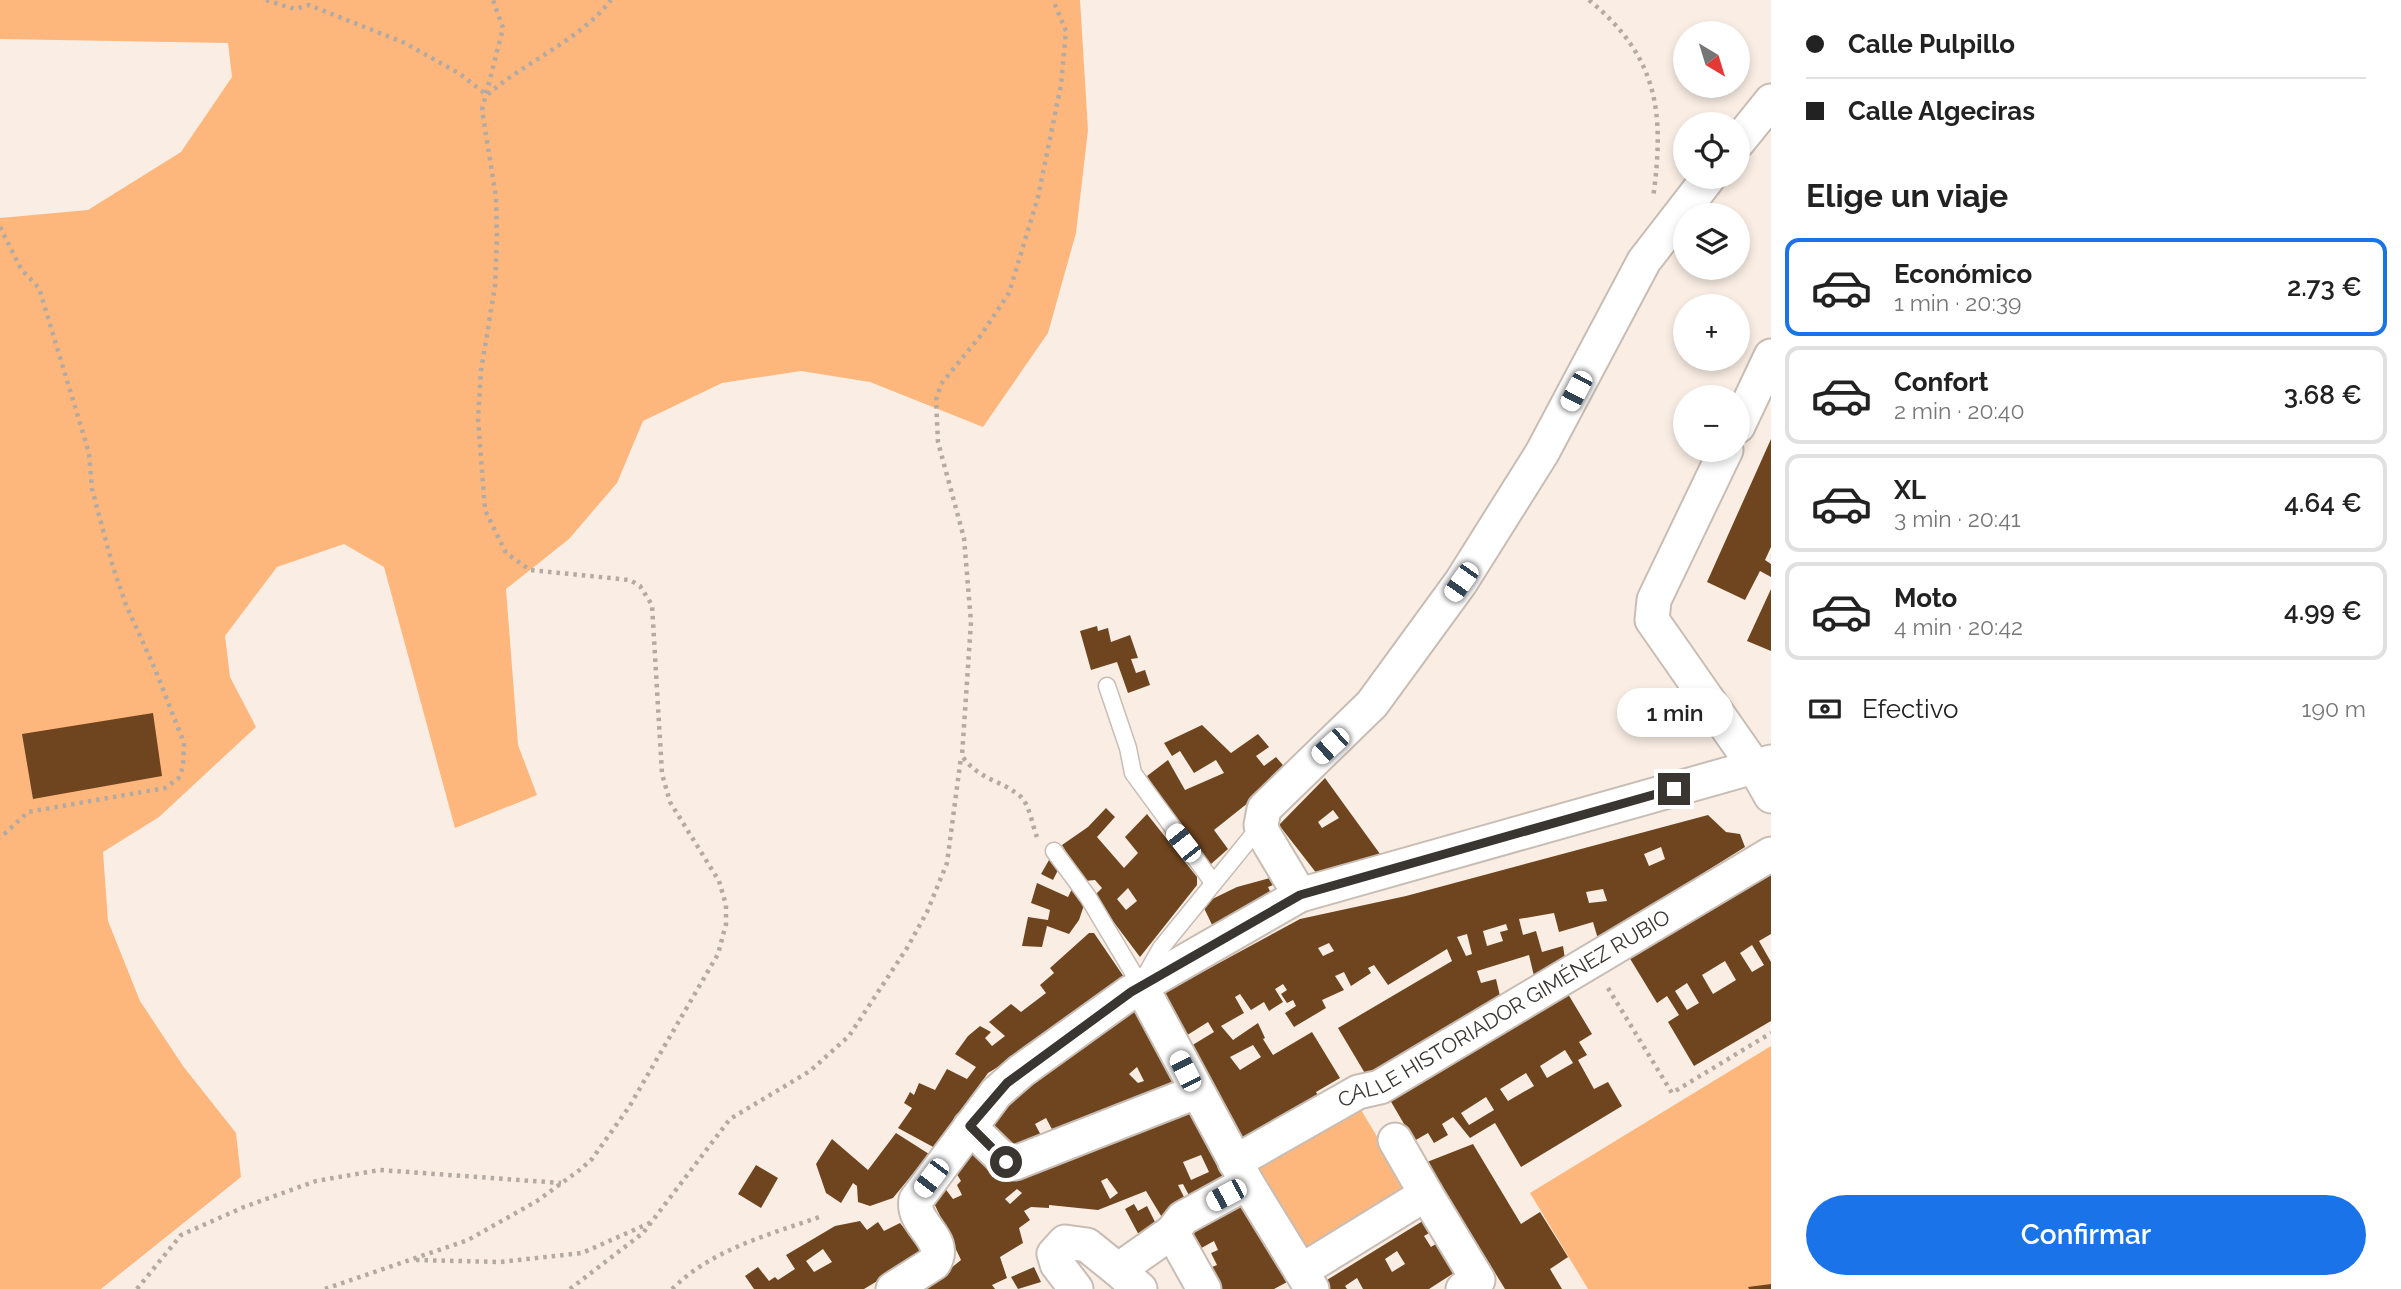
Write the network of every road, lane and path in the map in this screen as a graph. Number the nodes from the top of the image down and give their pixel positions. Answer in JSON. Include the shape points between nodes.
{"nodes":[{"id":1,"x":266,"y":0,"type":"edge"},
{"id":2,"x":493,"y":0,"type":"edge"},
{"id":3,"x":611,"y":0,"type":"edge"},
{"id":4,"x":1054,"y":0,"type":"edge"},
{"id":5,"x":1588,"y":0,"type":"edge"},
{"id":6,"x":487,"y":95,"type":"junction"},
{"id":7,"x":1771,"y":101,"type":"edge"},
{"id":8,"x":1750,"y":127,"type":"edge"},
{"id":9,"x":1700,"y":189,"type":"edge"},
{"id":10,"x":1650,"y":208,"type":"dead end"},
{"id":11,"x":0,"y":227,"type":"edge"},
{"id":12,"x":1771,"y":356,"type":"edge"},
{"id":13,"x":1750,"y":401,"type":"edge"},
{"id":14,"x":1721,"y":462,"type":"edge"},
{"id":15,"x":1107,"y":686,"type":"dead end"},
{"id":16,"x":962,"y":756,"type":"junction"},
{"id":17,"x":1763,"y":764,"type":"edge"},
{"id":18,"x":1771,"y":796,"type":"edge"},
{"id":19,"x":1261,"y":825,"type":"junction"},
{"id":20,"x":0,"y":838,"type":"edge"},
{"id":21,"x":1054,"y":851,"type":"joint"},
{"id":22,"x":1771,"y":854,"type":"edge"},
{"id":23,"x":1212,"y":881,"type":"junction"},
{"id":24,"x":1300,"y":895,"type":"junction"},
{"id":25,"x":1590,"y":960,"type":"junction"},
{"id":26,"x":1141,"y":986,"type":"junction"},
{"id":27,"x":1771,"y":1033,"type":"edge"},
{"id":28,"x":1195,"y":1092,"type":"junction"},
{"id":29,"x":970,"y":1126,"type":"junction"},
{"id":30,"x":1395,"y":1140,"type":"dead end"},
{"id":31,"x":1241,"y":1173,"type":"junction"},
{"id":32,"x":562,"y":1183,"type":"junction"},
{"id":33,"x":1426,"y":1194,"type":"junction"},
{"id":34,"x":822,"y":1216,"type":"dead end"},
{"id":35,"x":653,"y":1221,"type":"junction"},
{"id":36,"x":1172,"y":1232,"type":"junction"},
{"id":37,"x":411,"y":1260,"type":"junction"},
{"id":38,"x":1129,"y":1280,"type":"edge"},
{"id":39,"x":1306,"y":1280,"type":"edge"},
{"id":40,"x":904,"y":1286,"type":"edge"},
{"id":41,"x":1475,"y":1286,"type":"edge"},
{"id":42,"x":137,"y":1289,"type":"edge"},
{"id":43,"x":325,"y":1289,"type":"edge"},
{"id":44,"x":570,"y":1289,"type":"edge"},
{"id":45,"x":673,"y":1289,"type":"edge"},
{"id":46,"x":1076,"y":1289,"type":"edge"},
{"id":47,"x":1204,"y":1289,"type":"edge"}],
"edges":[{"from":1,"to":6,"type":"path","via":[[295,9],[309,5],[377,31],[460,74]]},
{"from":2,"to":6,"type":"path","via":[[503,28]]},
{"from":3,"to":6,"type":"path","via":[[594,21]]},
{"from":4,"to":16,"type":"path","via":[[1066,31],[1061,85],[1038,197],[1009,293],[941,384],[936,400],[938,442],[964,538],[971,622]]},
{"from":5,"to":10,"type":"path","via":[[1612,19],[1642,57],[1657,104]]},
{"from":6,"to":32,"type":"path","via":[[482,110],[496,197],[497,239],[478,419],[485,510],[506,553],[530,570],[630,580],[647,595],[652,606],[662,774],[670,802],[719,881],[726,905],[718,954],[634,1098],[592,1160]]},
{"from":7,"to":8,"type":"street"},
{"from":9,"to":19,"type":"street","via":[[1644,261],[1542,453],[1461,582],[1371,704],[1273,798]]},
{"from":11,"to":20,"type":"path","via":[[21,269],[39,288],[89,453],[92,489],[117,579],[184,743],[178,779],[165,788],[28,812]]},
{"from":12,"to":13,"type":"street"},
{"from":14,"to":17,"type":"street","via":[[1654,600],[1652,620]]},
{"from":15,"to":23,"type":"lane","via":[[1133,773]]},
{"from":16,"to":21,"type":"path","via":[[972,769],[1026,803],[1038,837]]},
{"from":16,"to":35,"type":"path","via":[[947,863],[927,912],[880,992],[849,1036],[825,1059],[730,1119]]},
{"from":17,"to":18,"type":"street"},
{"from":17,"to":24,"type":"street"},
{"from":19,"to":23,"type":"lane"},
{"from":19,"to":24,"type":"street"},
{"from":21,"to":26,"type":"lane","via":[[1088,897]]},
{"from":22,"to":25,"type":"street","name":"CALLE HISTORIADOR GIMÉNEZ RUBIO"},
{"from":23,"to":26,"type":"lane","via":[[1161,948]]},
{"from":24,"to":26,"type":"street"},
{"from":25,"to":27,"type":"path","via":[[1672,1093]]},
{"from":25,"to":31,"type":"street","name":"CALLE HISTORIADOR GIMÉNEZ RUBIO","via":[[1380,1087],[1358,1092]]},
{"from":26,"to":28,"type":"street"},
{"from":26,"to":29,"type":"street","via":[[1014,1077]]},
{"from":28,"to":29,"type":"street","via":[[1015,1163],[1006,1162]]},
{"from":28,"to":31,"type":"street"},
{"from":29,"to":40,"type":"street","via":[[916,1200],[915,1211],[938,1252],[934,1263]]},
{"from":30,"to":33,"type":"street"},
{"from":31,"to":36,"type":"street","name":"CALLE HISTORIADOR GIMÉNEZ RUBIO"},
{"from":31,"to":39,"type":"street"},
{"from":32,"to":37,"type":"path","via":[[468,1240]]},
{"from":32,"to":42,"type":"path","via":[[380,1170],[316,1181],[181,1236]]},
{"from":33,"to":39,"type":"street"},
{"from":33,"to":41,"type":"street"},
{"from":34,"to":45,"type":"path","via":[[728,1249]]},
{"from":35,"to":37,"type":"path","via":[[607,1244],[571,1254],[500,1262]]},
{"from":35,"to":44,"type":"path","via":[[623,1251]]},
{"from":36,"to":38,"type":"street","name":"CALLE HISTORIADOR GIMÉNEZ RUBIO"},
{"from":36,"to":47,"type":"street"},
{"from":37,"to":43,"type":"path"},
{"from":38,"to":46,"type":"street","via":[[1087,1245],[1065,1242],[1054,1254]]}]}
